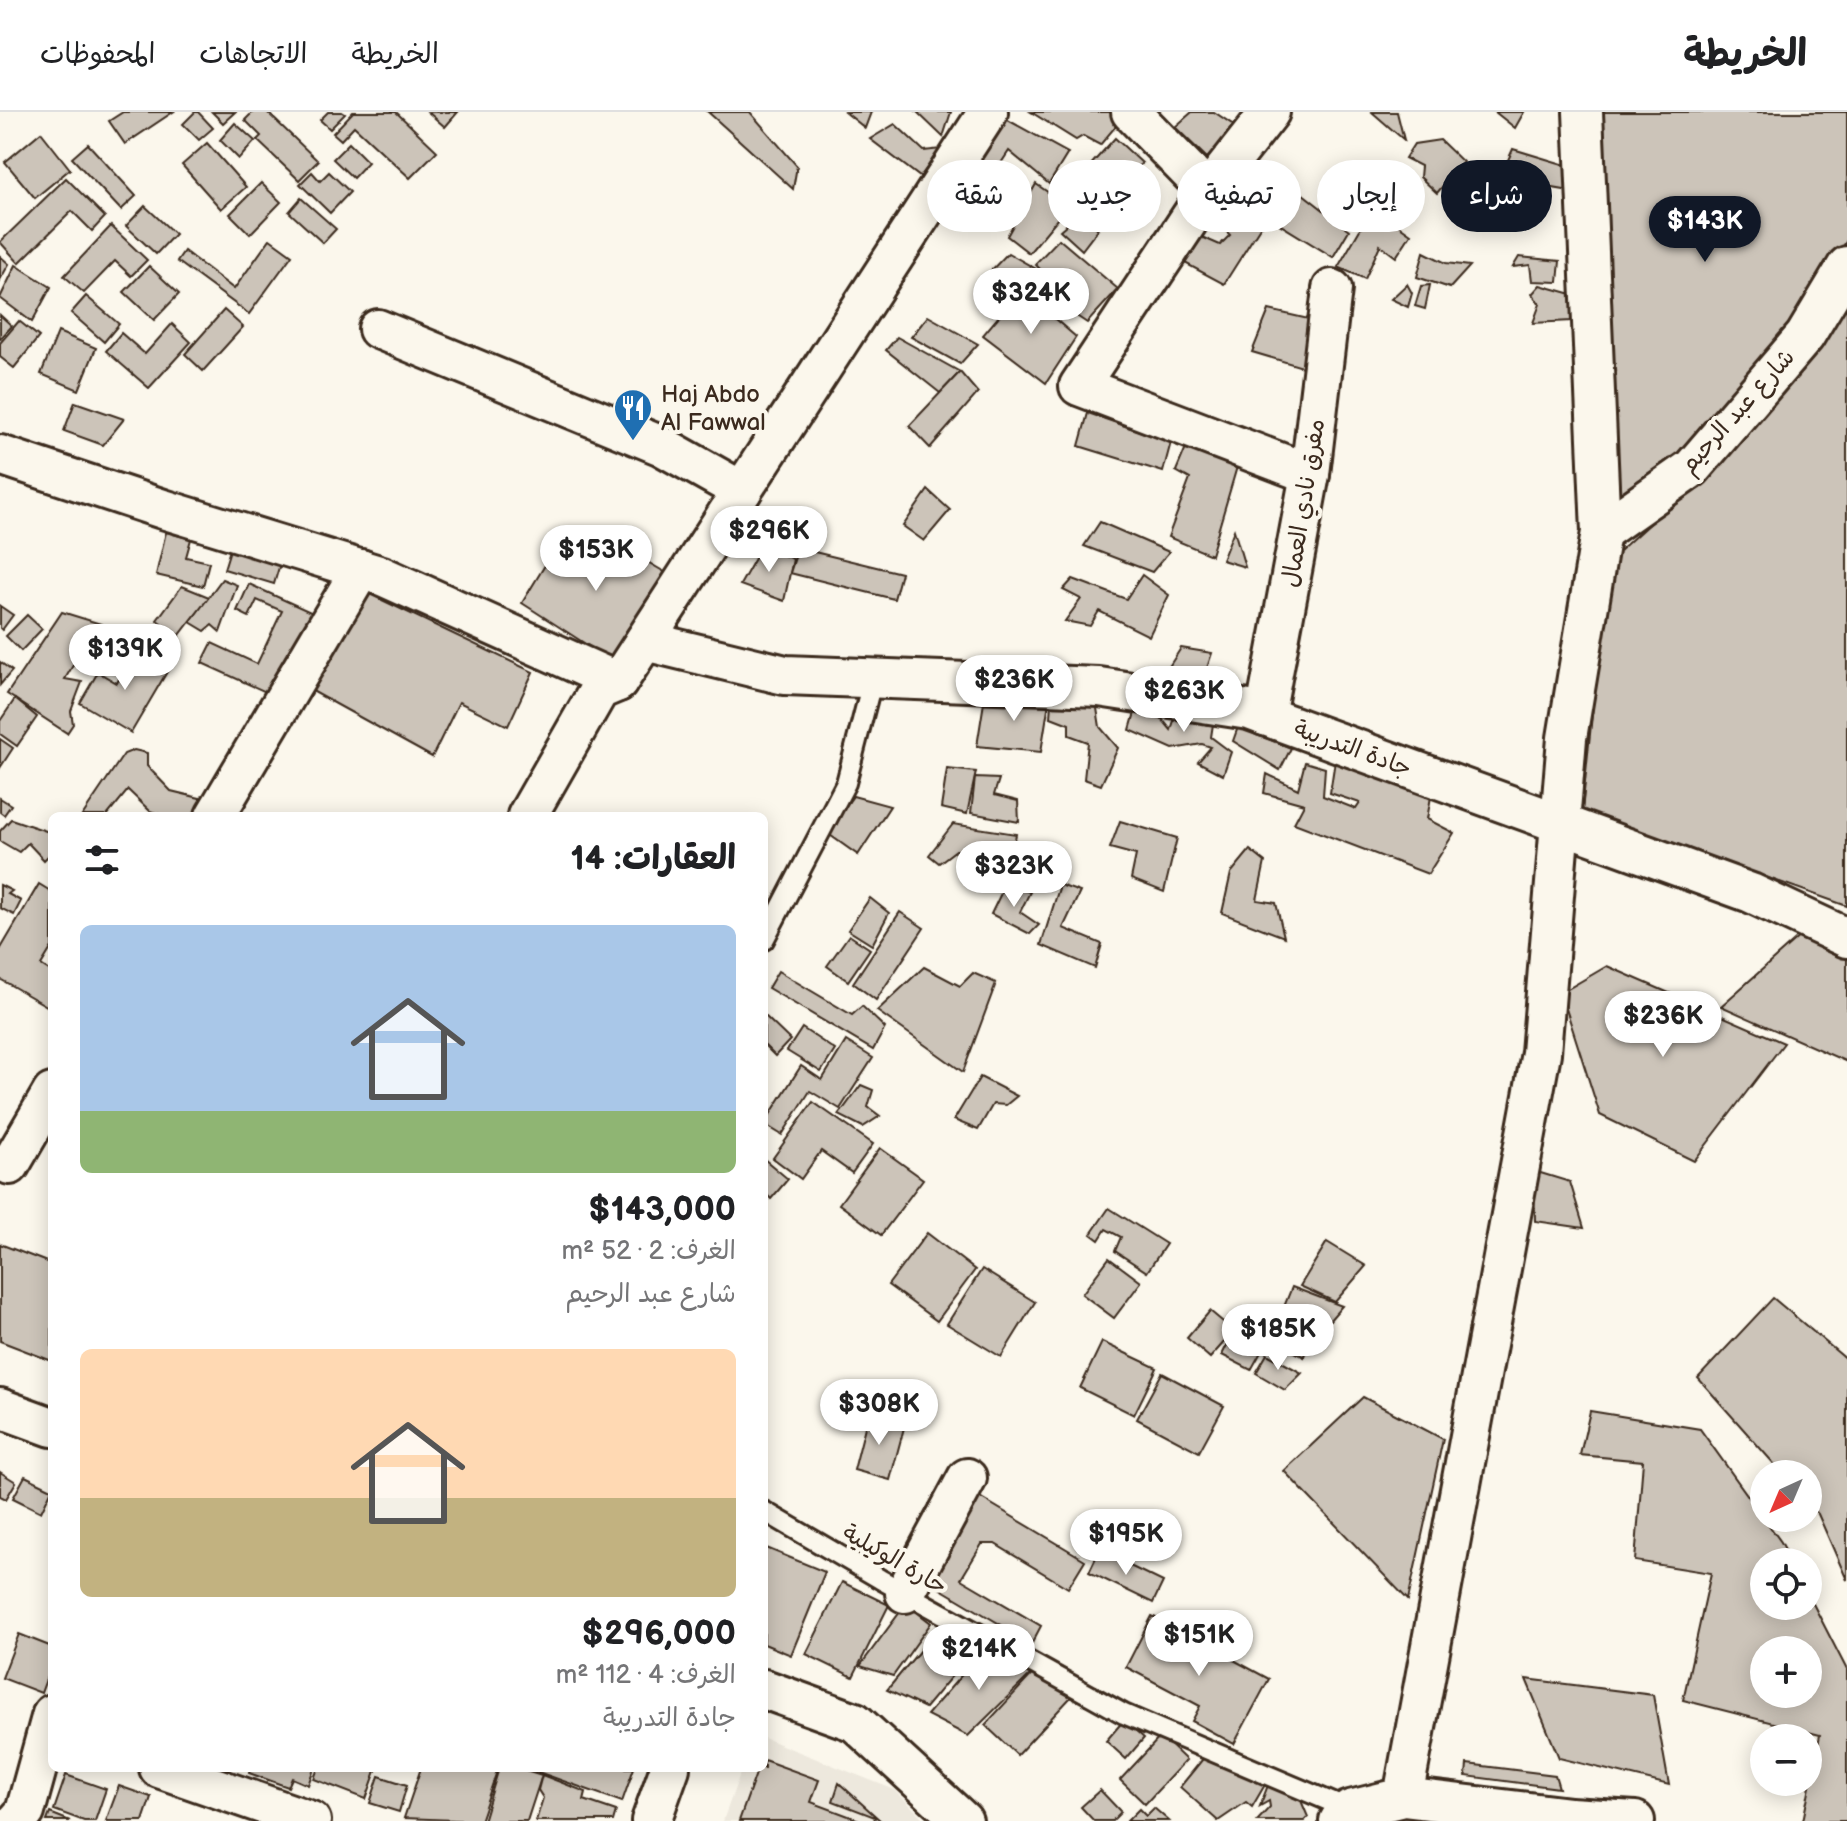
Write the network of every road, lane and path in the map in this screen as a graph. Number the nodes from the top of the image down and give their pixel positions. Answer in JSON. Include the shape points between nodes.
{"nodes":[{"id":1,"x":988,"y":112,"type":"edge"},
{"id":2,"x":1131,"y":112,"type":"edge"},
{"id":3,"x":1270,"y":112,"type":"edge"},
{"id":4,"x":1583,"y":112,"type":"edge"},
{"id":5,"x":1178,"y":160,"type":"edge"},
{"id":6,"x":1232,"y":160,"type":"edge"},
{"id":7,"x":1181,"y":232,"type":"edge"},
{"id":8,"x":1847,"y":266,"type":"edge"},
{"id":9,"x":1332,"y":289,"type":"dead end"},
{"id":10,"x":378,"y":329,"type":"dead end"},
{"id":11,"x":0,"y":455,"type":"edge"},
{"id":12,"x":1310,"y":474,"type":"junction"},
{"id":13,"x":742,"y":491,"type":"junction"},
{"id":14,"x":1601,"y":532,"type":"junction"},
{"id":15,"x":361,"y":569,"type":"junction"},
{"id":16,"x":645,"y":641,"type":"junction"},
{"id":17,"x":873,"y":678,"type":"junction"},
{"id":18,"x":609,"y":686,"type":"junction"},
{"id":19,"x":1265,"y":716,"type":"junction"},
{"id":20,"x":217,"y":812,"type":"edge"},
{"id":21,"x":530,"y":812,"type":"edge"},
{"id":22,"x":1560,"y":824,"type":"junction"},
{"id":23,"x":768,"y":932,"type":"edge"},
{"id":24,"x":1847,"y":938,"type":"edge"},
{"id":25,"x":48,"y":1100,"type":"edge"},
{"id":26,"x":10,"y":1165,"type":"dead end"},
{"id":27,"x":0,"y":1408,"type":"edge"},
{"id":28,"x":48,"y":1426,"type":"edge"},
{"id":29,"x":967,"y":1478,"type":"dead end"},
{"id":30,"x":768,"y":1513,"type":"edge"},
{"id":31,"x":905,"y":1593,"type":"junction"},
{"id":32,"x":768,"y":1690,"type":"edge"},
{"id":33,"x":48,"y":1729,"type":"edge"},
{"id":34,"x":170,"y":1772,"type":"edge"},
{"id":35,"x":669,"y":1772,"type":"edge"},
{"id":36,"x":1403,"y":1797,"type":"junction"},
{"id":37,"x":14,"y":1807,"type":"edge"},
{"id":38,"x":1344,"y":1816,"type":"edge"},
{"id":39,"x":311,"y":1821,"type":"edge"},
{"id":40,"x":651,"y":1821,"type":"edge"},
{"id":41,"x":963,"y":1821,"type":"edge"},
{"id":42,"x":1635,"y":1821,"type":"edge"}],
"edges":[{"from":1,"to":13,"type":"street"},
{"from":2,"to":5,"type":"street"},
{"from":3,"to":6,"type":"street"},
{"from":4,"to":14,"type":"street"},
{"from":7,"to":12,"type":"street","via":[[1079,386]]},
{"from":8,"to":14,"type":"street","name":"شارع عبد الرحيم","via":[[1805,336],[1692,468]]},
{"from":9,"to":12,"type":"street","name":"مفرق نادي العمال"},
{"from":10,"to":13,"type":"street","via":[[662,446]]},
{"from":11,"to":15,"type":"street"},
{"from":12,"to":19,"type":"street","name":"مفرق نادي العمال"},
{"from":13,"to":16,"type":"street"},
{"from":14,"to":22,"type":"street","via":[[1567,738]]},
{"from":15,"to":18,"type":"street"},
{"from":15,"to":20,"type":"street"},
{"from":16,"to":17,"type":"street","name":"جادة التدريبة","via":[[785,675]]},
{"from":16,"to":18,"type":"street"},
{"from":17,"to":19,"type":"street","name":"جادة التدريبة","via":[[1099,687]]},
{"from":17,"to":23,"type":"lane","via":[[846,783]]},
{"from":18,"to":21,"type":"street"},
{"from":19,"to":22,"type":"street","name":"جادة التدريبة"},
{"from":22,"to":24,"type":"street","name":"جادة التدريبة","via":[[1751,893]]},
{"from":22,"to":36,"type":"street","via":[[1541,1053]]},
{"from":25,"to":26,"type":"street"},
{"from":27,"to":28,"type":"street"},
{"from":29,"to":31,"type":"street"},
{"from":30,"to":31,"type":"lane","name":"حارة الوكيلية"},
{"from":31,"to":38,"type":"lane","name":"حارة الوكيلية","via":[[1124,1714]]},
{"from":32,"to":41,"type":"street","via":[[855,1722]]},
{"from":33,"to":37,"type":"street"},
{"from":34,"to":39,"type":"street"},
{"from":35,"to":40,"type":"street"},
{"from":36,"to":38,"type":"street"},
{"from":36,"to":42,"type":"street"}]}
